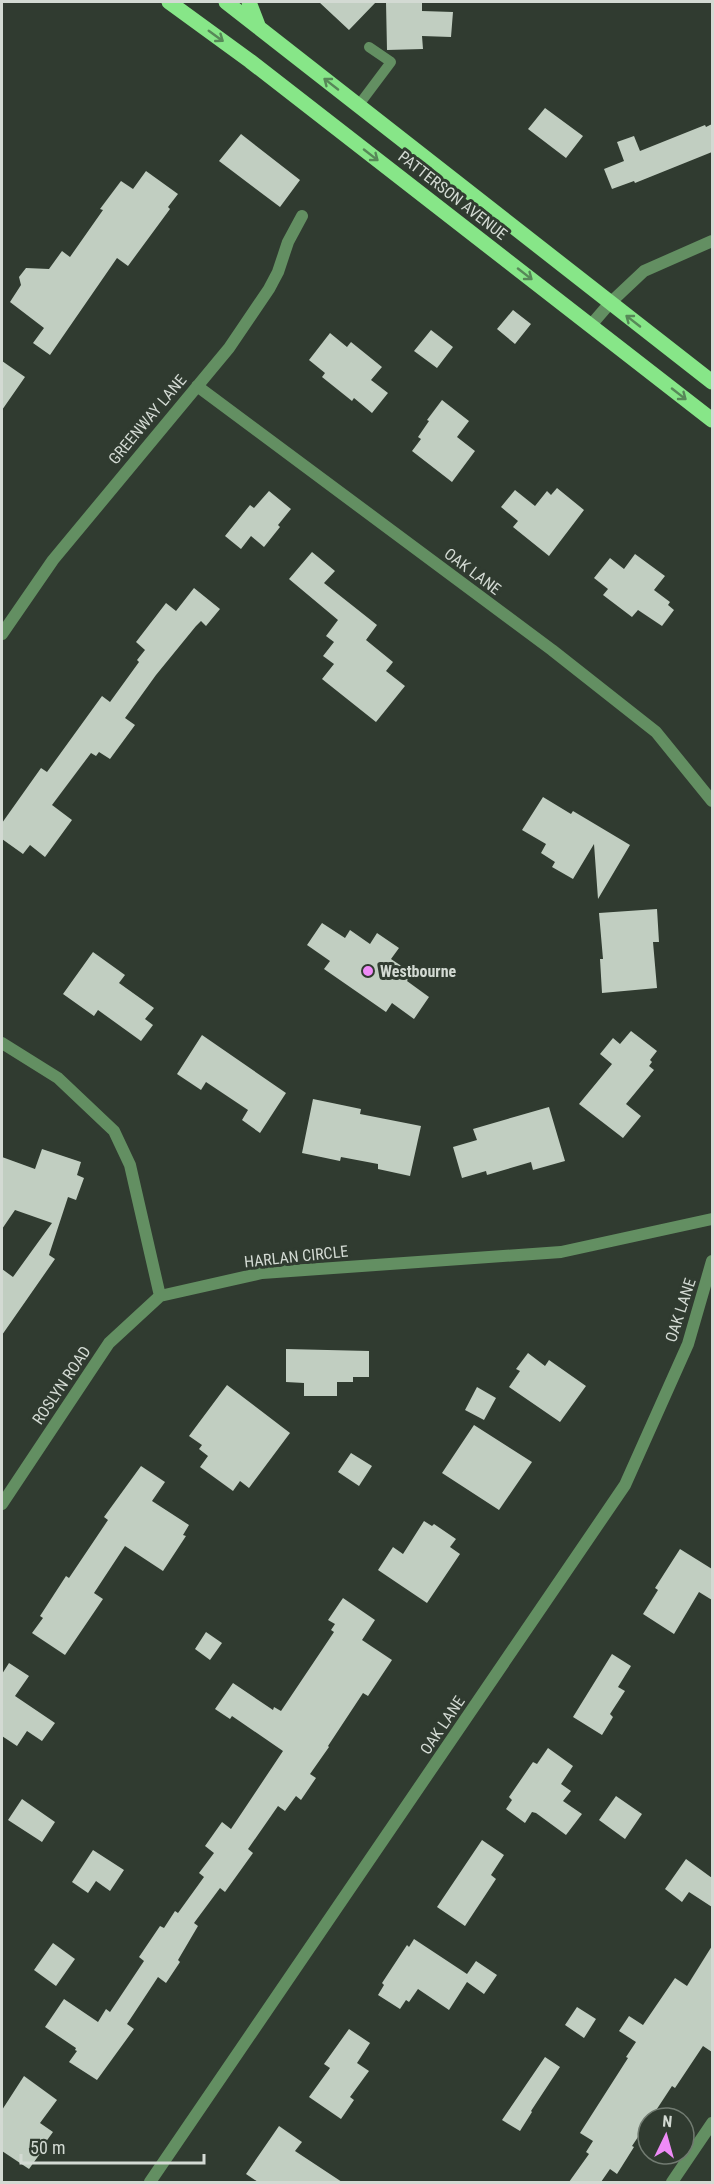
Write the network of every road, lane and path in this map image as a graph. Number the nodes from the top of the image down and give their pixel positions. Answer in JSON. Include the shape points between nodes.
{"nodes":[{"id":1,"x":169,"y":2,"type":"edge"},
{"id":2,"x":226,"y":2,"type":"edge"},
{"id":3,"x":249,"y":2,"type":"edge"},
{"id":4,"x":259,"y":28,"type":"junction"},
{"id":5,"x":369,"y":47,"type":"dead end"},
{"id":6,"x":358,"y":105,"type":"junction"},
{"id":7,"x":302,"y":216,"type":"dead end"},
{"id":8,"x":712,"y":241,"type":"edge"},
{"id":9,"x":610,"y":303,"type":"junction"},
{"id":10,"x":591,"y":325,"type":"junction"},
{"id":11,"x":712,"y":382,"type":"edge"},
{"id":12,"x":196,"y":386,"type":"junction"},
{"id":13,"x":712,"y":420,"type":"edge"},
{"id":14,"x":2,"y":634,"type":"edge"},
{"id":15,"x":712,"y":801,"type":"edge"},
{"id":16,"x":2,"y":1043,"type":"edge"},
{"id":17,"x":712,"y":1219,"type":"edge"},
{"id":18,"x":712,"y":1261,"type":"edge"},
{"id":19,"x":160,"y":1296,"type":"junction"},
{"id":20,"x":2,"y":1503,"type":"edge"},
{"id":21,"x":712,"y":2123,"type":"edge"},
{"id":22,"x":150,"y":2182,"type":"edge"},
{"id":23,"x":672,"y":2182,"type":"edge"}],
"edges":[{"from":1,"to":10,"type":"main road","name":"PATTERSON AVENUE","one_way":true},
{"from":2,"to":4,"type":"main road","name":"PATTERSON AVENUE"},
{"from":3,"to":4,"type":"main road"},
{"from":6,"to":4,"type":"main road","name":"PATTERSON AVENUE","one_way":true},
{"from":5,"to":6,"type":"lane","via":[[391,62]]},
{"from":6,"to":9,"type":"main road","name":"PATTERSON AVENUE"},
{"from":7,"to":12,"type":"street","name":"GREENWAY LANE","via":[[269,289],[229,348]]},
{"from":8,"to":9,"type":"street","via":[[644,271]]},
{"from":9,"to":10,"type":"street"},
{"from":11,"to":9,"type":"main road","name":"PATTERSON AVENUE","one_way":true},
{"from":10,"to":13,"type":"main road","name":"PATTERSON AVENUE","one_way":true},
{"from":12,"to":14,"type":"street","name":"GREENWAY LANE","via":[[53,560]]},
{"from":12,"to":15,"type":"street","name":"OAK LANE","via":[[552,650],[656,732]]},
{"from":16,"to":19,"type":"street","via":[[58,1078],[114,1131],[130,1165]]},
{"from":17,"to":19,"type":"street","name":"HARLAN CIRCLE","via":[[561,1252],[262,1274]]},
{"from":18,"to":22,"type":"street","name":"OAK LANE","via":[[687,1344],[625,1485]]},
{"from":19,"to":20,"type":"street","name":"ROSLYN ROAD","via":[[109,1343]]},
{"from":21,"to":23,"type":"street"}]}
